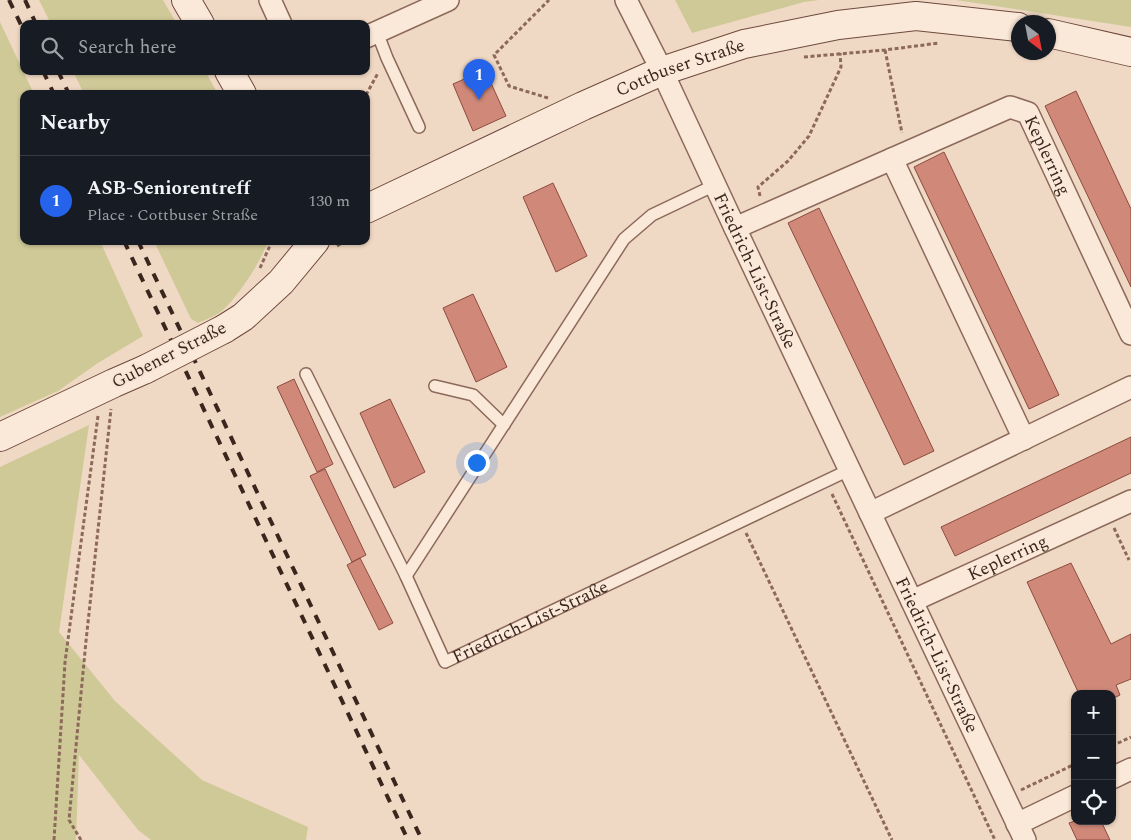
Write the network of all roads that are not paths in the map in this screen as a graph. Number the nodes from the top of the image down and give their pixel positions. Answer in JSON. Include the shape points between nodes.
{"nodes":[{"id":1,"x":186,"y":0,"type":"edge"},
{"id":2,"x":270,"y":0,"type":"edge"},
{"id":3,"x":448,"y":0,"type":"edge"},
{"id":4,"x":626,"y":0,"type":"edge"},
{"id":5,"x":198,"y":20,"type":"edge"},
{"id":6,"x":279,"y":20,"type":"edge"},
{"id":7,"x":1011,"y":26,"type":"edge"},
{"id":8,"x":372,"y":34,"type":"edge"},
{"id":9,"x":1056,"y":35,"type":"edge"},
{"id":10,"x":1131,"y":52,"type":"edge"},
{"id":11,"x":662,"y":71,"type":"junction"},
{"id":12,"x":231,"y":75,"type":"edge"},
{"id":13,"x":240,"y":90,"type":"edge"},
{"id":14,"x":419,"y":127,"type":"dead end"},
{"id":15,"x":899,"y":156,"type":"junction"},
{"id":16,"x":715,"y":185,"type":"junction"},
{"id":17,"x":370,"y":207,"type":"edge"},
{"id":18,"x":735,"y":228,"type":"junction"},
{"id":19,"x":313,"y":245,"type":"edge"},
{"id":20,"x":1131,"y":334,"type":"edge"},
{"id":21,"x":306,"y":374,"type":"dead end"},
{"id":22,"x":435,"y":386,"type":"dead end"},
{"id":23,"x":1131,"y":387,"type":"edge"},
{"id":24,"x":504,"y":425,"type":"junction"},
{"id":25,"x":0,"y":437,"type":"edge"},
{"id":26,"x":1024,"y":439,"type":"junction"},
{"id":27,"x":849,"y":470,"type":"junction"},
{"id":28,"x":1131,"y":501,"type":"edge"},
{"id":29,"x":870,"y":513,"type":"junction"},
{"id":30,"x":406,"y":576,"type":"junction"},
{"id":31,"x":912,"y":601,"type":"junction"},
{"id":32,"x":1131,"y":768,"type":"edge"},
{"id":33,"x":1116,"y":776,"type":"edge"},
{"id":34,"x":1071,"y":799,"type":"edge"},
{"id":35,"x":1021,"y":832,"type":"edge"}],
"edges":[{"from":1,"to":5,"type":"street"},
{"from":2,"to":6,"type":"street"},
{"from":3,"to":8,"type":"street"},
{"from":4,"to":11,"type":"street","name":"Friedrich-List-Straße"},
{"from":7,"to":11,"type":"street","name":"Cottbuser Straße","via":[[916,16],[838,25],[744,44]]},
{"from":8,"to":14,"type":"lane","via":[[387,58]]},
{"from":9,"to":10,"type":"street"},
{"from":11,"to":16,"type":"street","name":"Friedrich-List-Straße"},
{"from":11,"to":17,"type":"street","name":"Cottbuser Straße"},
{"from":12,"to":13,"type":"street"},
{"from":15,"to":18,"type":"street","name":"Keplerring"},
{"from":15,"to":20,"type":"street","name":"Keplerring","via":[[1010,107],[1028,113]]},
{"from":15,"to":26,"type":"street"},
{"from":16,"to":18,"type":"street","name":"Friedrich-List-Straße"},
{"from":16,"to":24,"type":"lane","via":[[652,215],[624,239]]},
{"from":18,"to":27,"type":"street","name":"Friedrich-List-Straße"},
{"from":19,"to":25,"type":"street","name":"Gubener Straße","bridge":true,"via":[[281,282],[243,317],[224,329]]},
{"from":21,"to":30,"type":"lane","name":"Friedrich-List-Straße"},
{"from":22,"to":24,"type":"lane","via":[[473,395]]},
{"from":23,"to":26,"type":"street"},
{"from":24,"to":30,"type":"lane"},
{"from":26,"to":29,"type":"street"},
{"from":27,"to":29,"type":"street","name":"Friedrich-List-Straße"},
{"from":27,"to":30,"type":"lane","name":"Friedrich-List-Straße","via":[[446,662]]},
{"from":28,"to":31,"type":"street","name":"Keplerring"},
{"from":29,"to":31,"type":"street","name":"Friedrich-List-Straße"},
{"from":31,"to":35,"type":"street","name":"Friedrich-List-Straße"},
{"from":32,"to":33,"type":"street"},
{"from":34,"to":35,"type":"street"}]}
